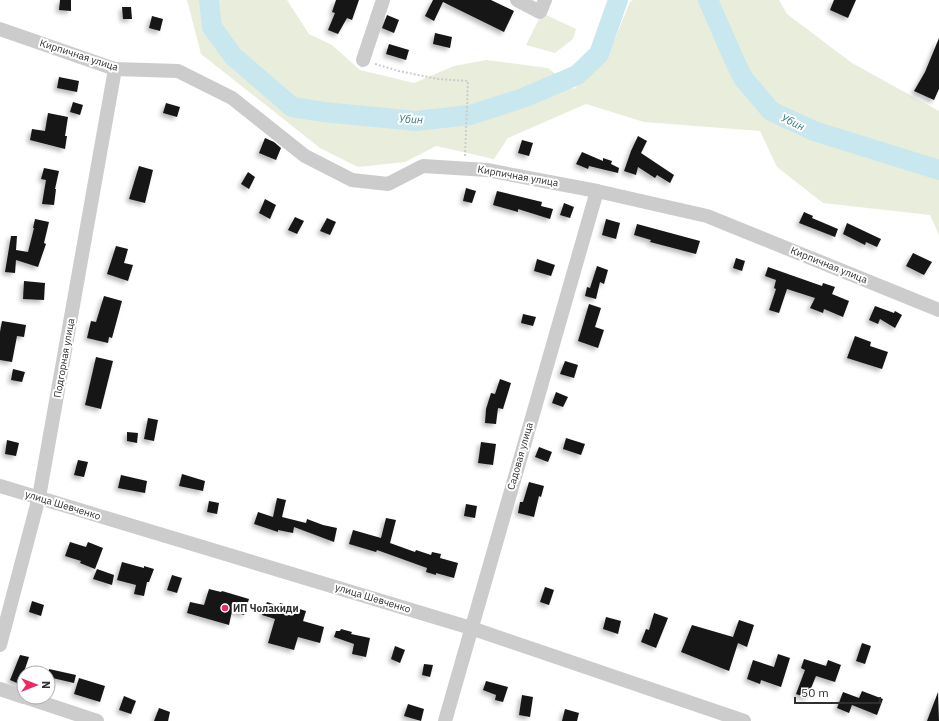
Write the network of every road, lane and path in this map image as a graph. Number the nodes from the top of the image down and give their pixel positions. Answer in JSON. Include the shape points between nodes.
{"nodes":[{"id":1,"x":383,"y":0,"type":"edge"},
{"id":2,"x":516,"y":0,"type":"edge"},
{"id":3,"x":545,"y":0,"type":"edge"},
{"id":4,"x":0,"y":29,"type":"edge"},
{"id":5,"x":363,"y":60,"type":"joint"},
{"id":6,"x":115,"y":69,"type":"junction"},
{"id":7,"x":465,"y":168,"type":"junction"},
{"id":8,"x":597,"y":190,"type":"junction"},
{"id":9,"x":939,"y":310,"type":"edge"},
{"id":10,"x":0,"y":486,"type":"edge"},
{"id":11,"x":39,"y":497,"type":"junction"},
{"id":12,"x":471,"y":628,"type":"junction"},
{"id":13,"x":0,"y":645,"type":"edge"},
{"id":14,"x":0,"y":689,"type":"edge"},
{"id":15,"x":16,"y":694,"type":"edge"},
{"id":16,"x":49,"y":705,"type":"edge"},
{"id":17,"x":97,"y":721,"type":"edge"},
{"id":18,"x":445,"y":721,"type":"edge"},
{"id":19,"x":744,"y":721,"type":"edge"}],
"edges":[{"from":1,"to":5,"type":"street"},
{"from":2,"to":3,"type":"street","via":[[540,12]]},
{"from":4,"to":6,"type":"street","name":"Кирпичная улица"},
{"from":5,"to":7,"type":"path","via":[[438,80],[468,81]]},
{"from":6,"to":7,"type":"street","name":"Кирпичная улица","via":[[178,71],[232,98],[305,156],[352,180],[388,184],[423,166]]},
{"from":6,"to":11,"type":"street","name":"Подгорная улица"},
{"from":7,"to":8,"type":"street","name":"Кирпичная улица"},
{"from":8,"to":9,"type":"street","name":"Кирпичная улица","via":[[707,216]]},
{"from":8,"to":12,"type":"street","name":"Садовая улица"},
{"from":10,"to":11,"type":"street","name":"улица Шевченко"},
{"from":11,"to":12,"type":"street","name":"улица Шевченко"},
{"from":11,"to":13,"type":"street","name":"Подгорная улица"},
{"from":12,"to":18,"type":"street","name":"Садовая улица"},
{"from":12,"to":19,"type":"street","name":"улица Шевченко"},
{"from":14,"to":15,"type":"street"},
{"from":16,"to":17,"type":"street"}]}
